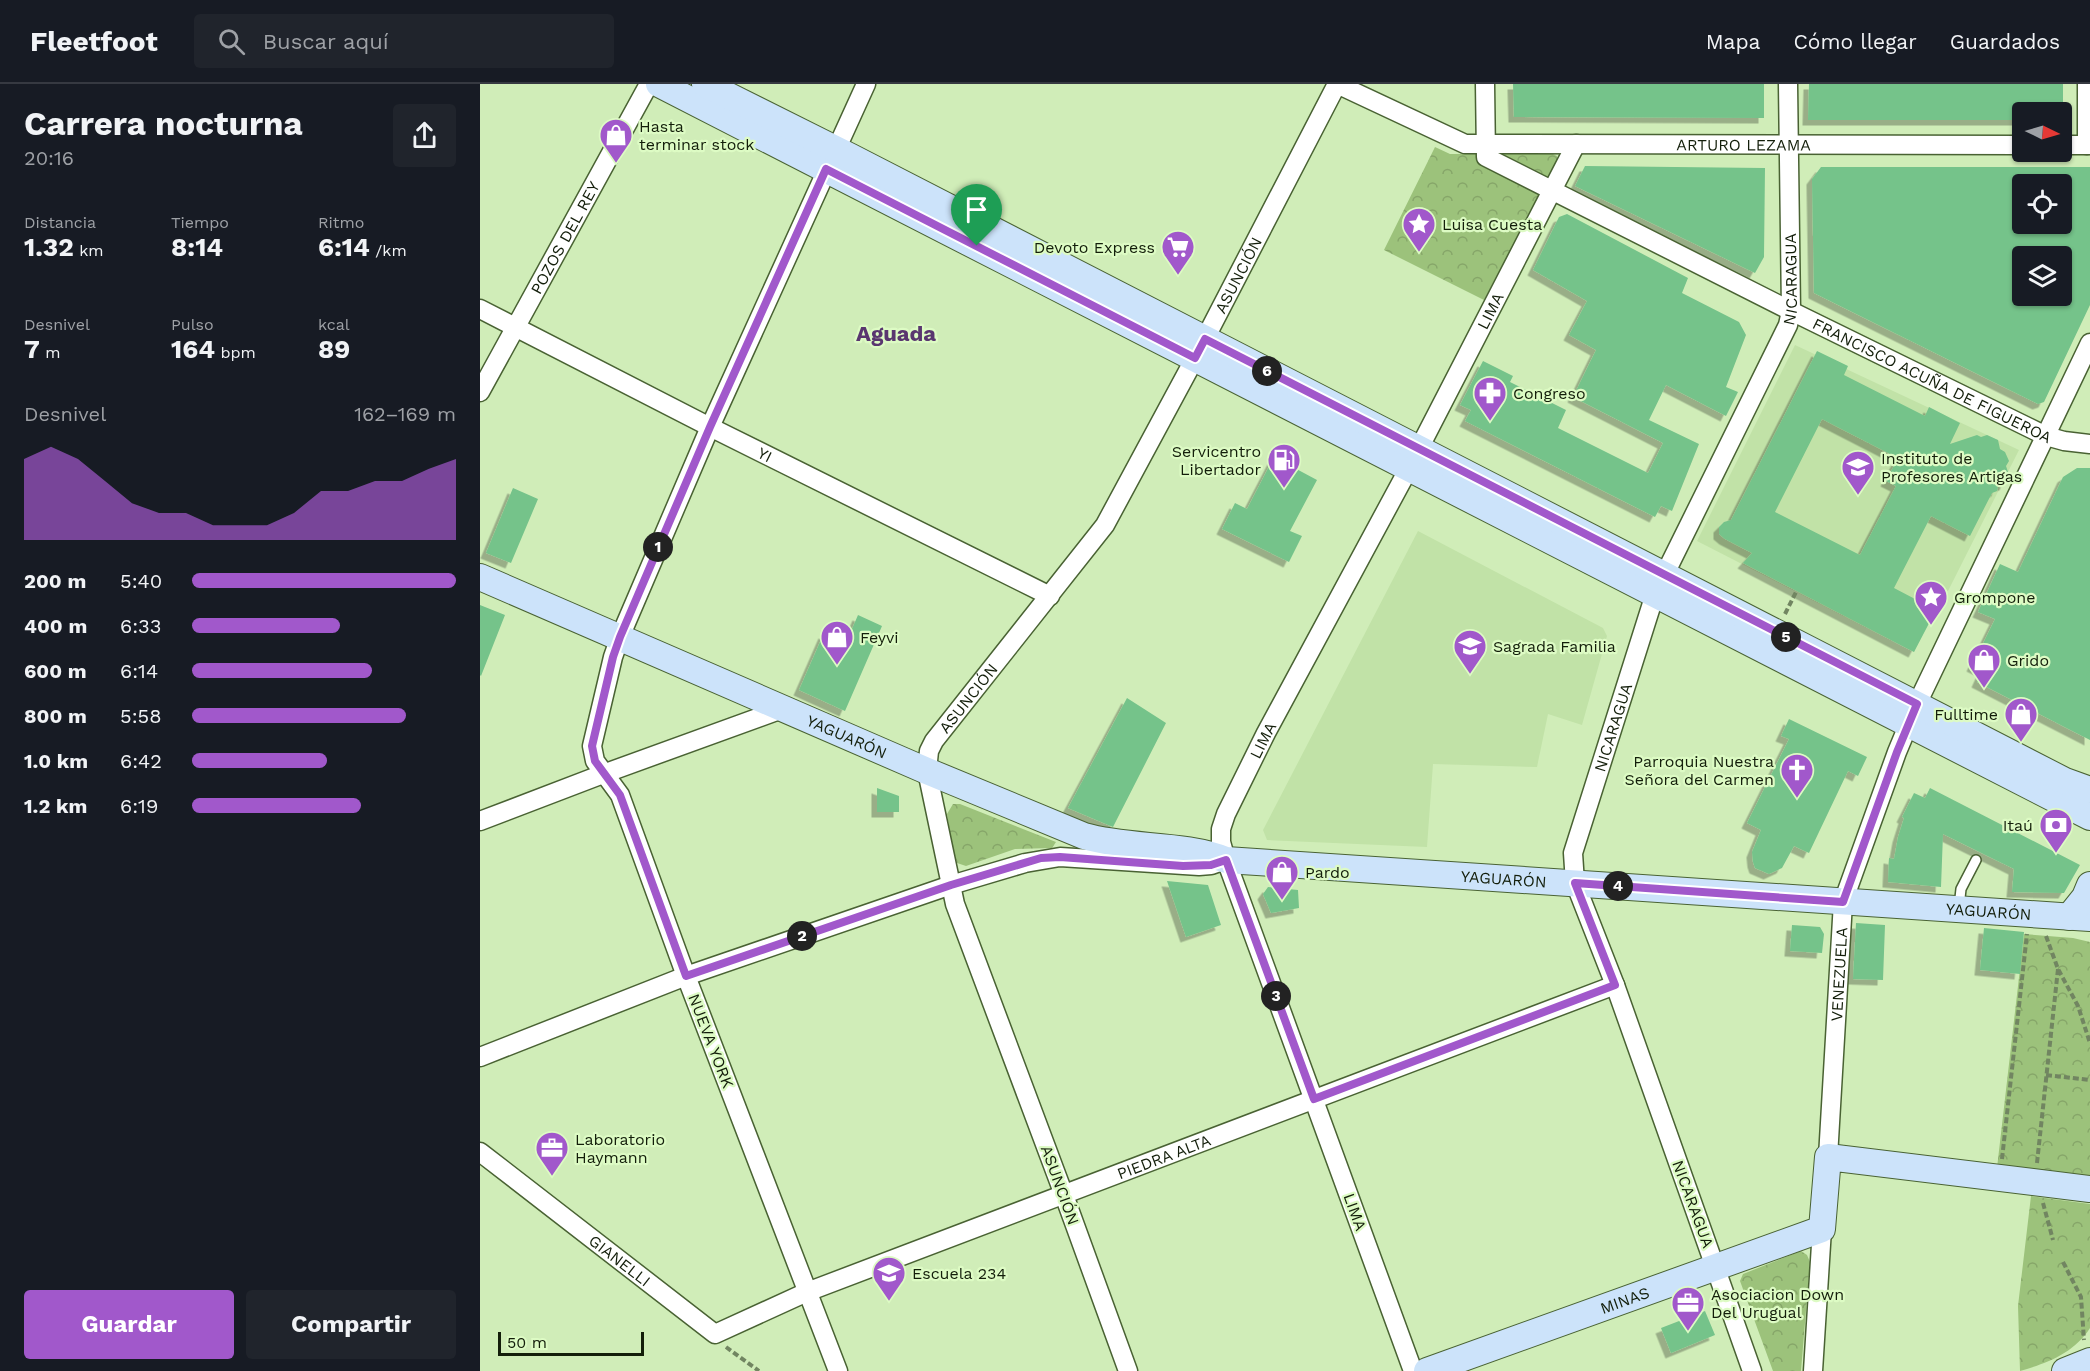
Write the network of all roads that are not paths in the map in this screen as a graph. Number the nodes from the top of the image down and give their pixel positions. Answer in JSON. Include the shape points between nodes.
{"nodes":[{"id":1,"x":649,"y":84,"type":"edge"},
{"id":2,"x":659,"y":84,"type":"edge"},
{"id":3,"x":705,"y":84,"type":"edge"},
{"id":4,"x":866,"y":84,"type":"edge"},
{"id":5,"x":1337,"y":84,"type":"edge"},
{"id":6,"x":1485,"y":84,"type":"edge"},
{"id":7,"x":1788,"y":84,"type":"edge"},
{"id":8,"x":2087,"y":84,"type":"edge"},
{"id":9,"x":1485,"y":144,"type":"junction"},
{"id":10,"x":1576,"y":144,"type":"junction"},
{"id":11,"x":1788,"y":145,"type":"junction"},
{"id":12,"x":2012,"y":145,"type":"edge"},
{"id":13,"x":2072,"y":145,"type":"edge"},
{"id":14,"x":2088,"y":145,"type":"edge"},
{"id":15,"x":831,"y":160,"type":"junction"},
{"id":16,"x":1552,"y":190,"type":"junction"},
{"id":17,"x":480,"y":309,"type":"edge"},
{"id":18,"x":1791,"y":311,"type":"junction"},
{"id":19,"x":516,"y":327,"type":"junction"},
{"id":20,"x":2090,"y":343,"type":"edge"},
{"id":21,"x":1200,"y":349,"type":"junction"},
{"id":22,"x":480,"y":392,"type":"edge"},
{"id":23,"x":710,"y":427,"type":"junction"},
{"id":24,"x":2046,"y":436,"type":"junction"},
{"id":25,"x":2090,"y":444,"type":"edge"},
{"id":26,"x":1414,"y":458,"type":"junction"},
{"id":27,"x":480,"y":578,"type":"edge"},
{"id":28,"x":1660,"y":585,"type":"junction"},
{"id":29,"x":1050,"y":596,"type":"junction"},
{"id":30,"x":620,"y":637,"type":"junction"},
{"id":31,"x":785,"y":708,"type":"junction"},
{"id":32,"x":1913,"y":714,"type":"junction"},
{"id":33,"x":927,"y":771,"type":"junction"},
{"id":34,"x":603,"y":774,"type":"junction"},
{"id":35,"x":2090,"y":790,"type":"edge"},
{"id":36,"x":2090,"y":817,"type":"edge"},
{"id":37,"x":480,"y":821,"type":"edge"},
{"id":38,"x":1226,"y":860,"type":"junction"},
{"id":39,"x":1976,"y":860,"type":"dead end"},
{"id":40,"x":1575,"y":883,"type":"junction"},
{"id":41,"x":951,"y":885,"type":"junction"},
{"id":42,"x":2090,"y":885,"type":"edge"},
{"id":43,"x":1843,"y":902,"type":"junction"},
{"id":44,"x":1959,"y":909,"type":"junction"},
{"id":45,"x":2083,"y":922,"type":"edge"},
{"id":46,"x":686,"y":976,"type":"junction"},
{"id":47,"x":1615,"y":985,"type":"junction"},
{"id":48,"x":480,"y":1057,"type":"edge"},
{"id":49,"x":1314,"y":1099,"type":"junction"},
{"id":50,"x":480,"y":1152,"type":"edge"},
{"id":51,"x":1828,"y":1157,"type":"junction"},
{"id":52,"x":2090,"y":1189,"type":"edge"},
{"id":53,"x":1064,"y":1195,"type":"junction"},
{"id":54,"x":1822,"y":1229,"type":"junction"},
{"id":55,"x":1715,"y":1267,"type":"junction"},
{"id":56,"x":807,"y":1292,"type":"junction"},
{"id":57,"x":715,"y":1334,"type":"joint"},
{"id":58,"x":2087,"y":1350,"type":"edge"},
{"id":59,"x":838,"y":1371,"type":"edge"},
{"id":60,"x":1128,"y":1371,"type":"edge"},
{"id":61,"x":1413,"y":1371,"type":"edge"},
{"id":62,"x":1427,"y":1371,"type":"edge"},
{"id":63,"x":1752,"y":1371,"type":"edge"},
{"id":64,"x":1813,"y":1371,"type":"edge"},
{"id":65,"x":2065,"y":1371,"type":"edge"}],
"edges":[{"from":1,"to":19,"type":"street","name":"POZOS DEL REY"},
{"from":2,"to":15,"type":"street"},
{"from":3,"to":15,"type":"street"},
{"from":4,"to":15,"type":"street","name":"NUEVA YORK"},
{"from":5,"to":9,"type":"street","name":"ARTURO LEZAMA","via":[[1465,144]]},
{"from":5,"to":21,"type":"street","name":"ASUNCIÓN"},
{"from":6,"to":9,"type":"street"},
{"from":7,"to":11,"type":"street","name":"NICARAGUA"},
{"from":8,"to":14,"type":"street"},
{"from":9,"to":10,"type":"street","name":"ARTURO LEZAMA"},
{"from":9,"to":16,"type":"street","name":"FRANCISCO ACUÑA DE FIGUEROA","via":[[1486,157]]},
{"from":10,"to":11,"type":"street","name":"ARTURO LEZAMA"},
{"from":10,"to":16,"type":"street","name":"LIMA"},
{"from":11,"to":12,"type":"street","name":"ARTURO LEZAMA"},
{"from":11,"to":18,"type":"street","name":"NICARAGUA"},
{"from":13,"to":14,"type":"street"},
{"from":15,"to":21,"type":"street"},
{"from":15,"to":23,"type":"street","name":"NUEVA YORK"},
{"from":16,"to":18,"type":"street","name":"FRANCISCO ACUÑA DE FIGUEROA"},
{"from":16,"to":26,"type":"street","name":"LIMA"},
{"from":17,"to":19,"type":"street","name":"YI"},
{"from":18,"to":24,"type":"street","name":"FRANCISCO ACUÑA DE FIGUEROA"},
{"from":18,"to":28,"type":"street","name":"NICARAGUA","via":[[1788,325]]},
{"from":19,"to":22,"type":"street","name":"POZOS DEL REY"},
{"from":19,"to":23,"type":"street","name":"YI"},
{"from":20,"to":24,"type":"street","name":"VENEZUELA"},
{"from":21,"to":26,"type":"street"},
{"from":21,"to":29,"type":"street","name":"ASUNCIÓN","via":[[1106,525]]},
{"from":23,"to":29,"type":"street","name":"YI"},
{"from":23,"to":30,"type":"street","name":"NUEVA YORK"},
{"from":24,"to":25,"type":"street","name":"FRANCISCO ACUÑA DE FIGUEROA"},
{"from":24,"to":32,"type":"street","name":"VENEZUELA"},
{"from":26,"to":28,"type":"street"},
{"from":26,"to":38,"type":"street","name":"LIMA","via":[[1226,814],[1221,842]]},
{"from":27,"to":30,"type":"street","name":"YAGUARÓN"},
{"from":28,"to":32,"type":"street"},
{"from":28,"to":40,"type":"street","name":"NICARAGUA","via":[[1572,853]]},
{"from":29,"to":33,"type":"street","name":"ASUNCIÓN","via":[[934,741],[928,751]]},
{"from":30,"to":31,"type":"street","name":"YAGUARÓN"},
{"from":30,"to":34,"type":"street","name":"NUEVA YORK","via":[[592,746]]},
{"from":31,"to":33,"type":"street","name":"YAGUARÓN"},
{"from":31,"to":34,"type":"street"},
{"from":32,"to":35,"type":"street"},
{"from":32,"to":36,"type":"street"},
{"from":32,"to":43,"type":"street","name":"VENEZUELA"},
{"from":33,"to":38,"type":"street","name":"YAGUARÓN","via":[[1084,836],[1215,855]]},
{"from":33,"to":41,"type":"street","name":"ASUNCIÓN"},
{"from":34,"to":37,"type":"street"},
{"from":34,"to":46,"type":"street","name":"NUEVA YORK","via":[[620,795]]},
{"from":38,"to":40,"type":"street","name":"YAGUARÓN"},
{"from":38,"to":41,"type":"street","name":"YAGUARÓN","via":[[1183,866],[1051,857]]},
{"from":38,"to":49,"type":"street","name":"LIMA"},
{"from":39,"to":44,"type":"lane","via":[[1961,889]]},
{"from":40,"to":43,"type":"street","name":"YAGUARÓN"},
{"from":40,"to":47,"type":"street","name":"NICARAGUA"},
{"from":41,"to":46,"type":"street","name":"YAGUARÓN"},
{"from":41,"to":53,"type":"street","name":"ASUNCIÓN"},
{"from":42,"to":45,"type":"street"},
{"from":43,"to":44,"type":"street","name":"YAGUARÓN"},
{"from":43,"to":51,"type":"street","name":"VENEZUELA"},
{"from":44,"to":45,"type":"street","name":"YAGUARÓN"},
{"from":46,"to":48,"type":"street","name":"YAGUARÓN"},
{"from":46,"to":56,"type":"street","name":"NUEVA YORK"},
{"from":47,"to":49,"type":"street","name":"PIEDRA ALTA"},
{"from":47,"to":55,"type":"street","name":"NICARAGUA"},
{"from":49,"to":53,"type":"street","name":"PIEDRA ALTA"},
{"from":49,"to":61,"type":"street","name":"LIMA"},
{"from":50,"to":57,"type":"street","name":"GIANELLI"},
{"from":51,"to":52,"type":"street"},
{"from":51,"to":54,"type":"street","name":"VENEZUELA"},
{"from":53,"to":56,"type":"street","name":"PIEDRA ALTA"},
{"from":53,"to":60,"type":"street","name":"ASUNCIÓN"},
{"from":54,"to":55,"type":"street","name":"MINAS"},
{"from":54,"to":64,"type":"street","name":"VENEZUELA"},
{"from":55,"to":62,"type":"street","name":"MINAS"},
{"from":55,"to":63,"type":"street","name":"NICARAGUA"},
{"from":56,"to":57,"type":"street","name":"PIEDRA ALTA"},
{"from":56,"to":59,"type":"street","name":"NUEVA YORK"},
{"from":58,"to":65,"type":"street"}]}
